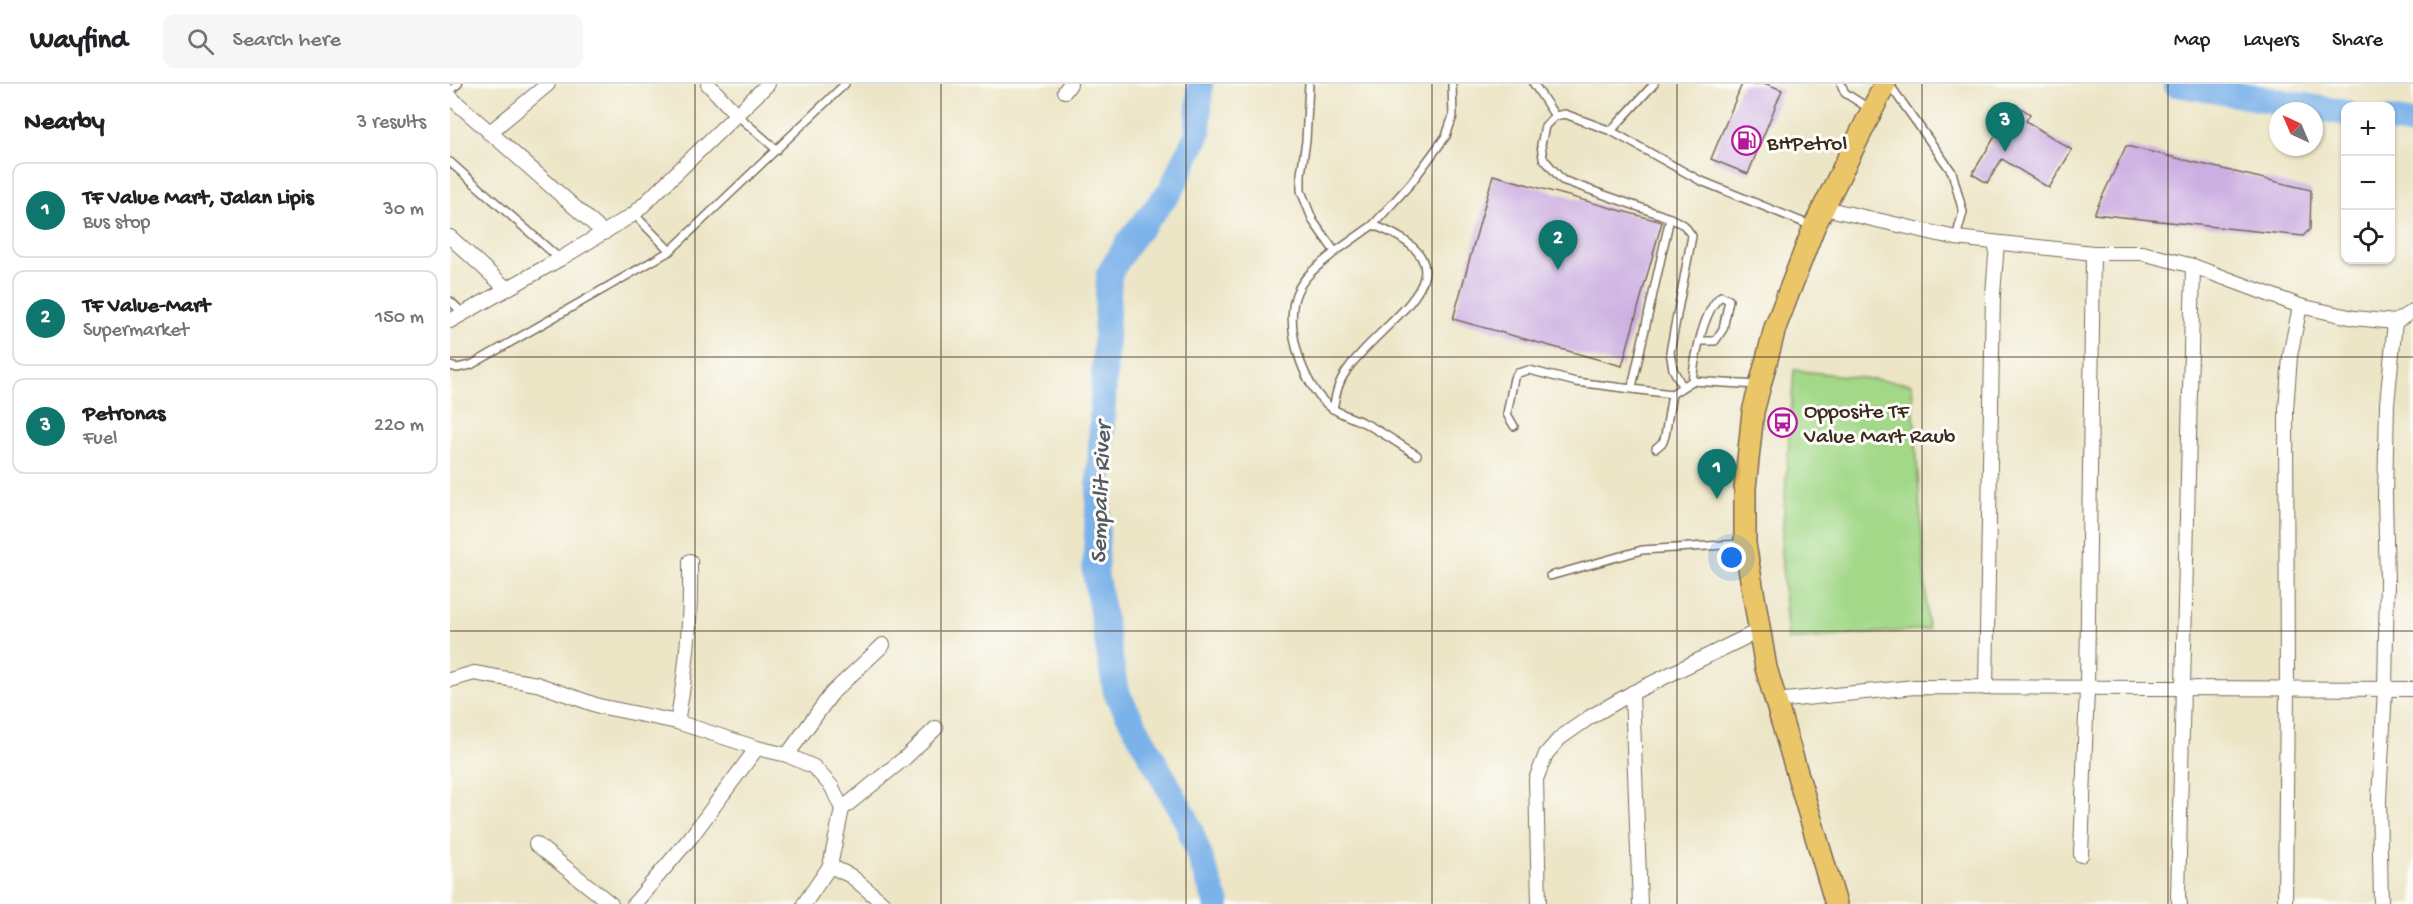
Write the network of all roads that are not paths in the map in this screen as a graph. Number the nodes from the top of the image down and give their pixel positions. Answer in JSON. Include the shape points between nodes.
{"nodes":[{"id":1,"x":458,"y":84,"type":"edge"},
{"id":2,"x":548,"y":84,"type":"edge"},
{"id":3,"x":708,"y":84,"type":"edge"},
{"id":4,"x":768,"y":84,"type":"edge"},
{"id":5,"x":845,"y":84,"type":"edge"},
{"id":6,"x":1309,"y":84,"type":"edge"},
{"id":7,"x":1452,"y":84,"type":"edge"},
{"id":8,"x":1534,"y":84,"type":"edge"},
{"id":9,"x":1654,"y":84,"type":"edge"},
{"id":10,"x":1841,"y":84,"type":"edge"},
{"id":11,"x":1887,"y":84,"type":"edge"},
{"id":12,"x":450,"y":90,"type":"edge"},
{"id":13,"x":450,"y":97,"type":"edge"},
{"id":14,"x":1872,"y":110,"type":"junction"},
{"id":15,"x":737,"y":115,"type":"junction"},
{"id":16,"x":1555,"y":116,"type":"junction"},
{"id":17,"x":1611,"y":131,"type":"junction"},
{"id":18,"x":489,"y":133,"type":"junction"},
{"id":19,"x":777,"y":150,"type":"junction"},
{"id":20,"x":450,"y":162,"type":"edge"},
{"id":21,"x":633,"y":214,"type":"junction"},
{"id":22,"x":1819,"y":217,"type":"junction"},
{"id":23,"x":1670,"y":218,"type":"junction"},
{"id":24,"x":1373,"y":225,"type":"junction"},
{"id":25,"x":604,"y":233,"type":"junction"},
{"id":26,"x":450,"y":237,"type":"edge"},
{"id":27,"x":1956,"y":238,"type":"junction"},
{"id":28,"x":1997,"y":243,"type":"junction"},
{"id":29,"x":670,"y":250,"type":"junction"},
{"id":30,"x":1335,"y":252,"type":"junction"},
{"id":31,"x":2093,"y":253,"type":"junction"},
{"id":32,"x":560,"y":259,"type":"junction"},
{"id":33,"x":2193,"y":266,"type":"junction"},
{"id":34,"x":507,"y":289,"type":"junction"},
{"id":35,"x":450,"y":301,"type":"edge"},
{"id":36,"x":2300,"y":306,"type":"junction"},
{"id":37,"x":2413,"y":311,"type":"edge"},
{"id":38,"x":465,"y":314,"type":"junction"},
{"id":39,"x":450,"y":321,"type":"edge"},
{"id":40,"x":2395,"y":322,"type":"junction"},
{"id":41,"x":1699,"y":341,"type":"junction"},
{"id":42,"x":450,"y":366,"type":"edge"},
{"id":43,"x":1692,"y":381,"type":"junction"},
{"id":44,"x":1761,"y":385,"type":"junction"},
{"id":45,"x":1682,"y":386,"type":"junction"},
{"id":46,"x":1632,"y":387,"type":"junction"},
{"id":47,"x":1672,"y":394,"type":"junction"},
{"id":48,"x":1333,"y":409,"type":"junction"},
{"id":49,"x":1514,"y":426,"type":"dead end"},
{"id":50,"x":1656,"y":448,"type":"dead end"},
{"id":51,"x":1418,"y":455,"type":"dead end"},
{"id":52,"x":1745,"y":544,"type":"junction"},
{"id":53,"x":690,"y":561,"type":"dead end"},
{"id":54,"x":1550,"y":576,"type":"dead end"},
{"id":55,"x":1758,"y":631,"type":"junction"},
{"id":56,"x":883,"y":645,"type":"dead end"},
{"id":57,"x":450,"y":680,"type":"edge"},
{"id":58,"x":1986,"y":688,"type":"junction"},
{"id":59,"x":2087,"y":688,"type":"junction"},
{"id":60,"x":2184,"y":688,"type":"junction"},
{"id":61,"x":2287,"y":689,"type":"junction"},
{"id":62,"x":2385,"y":689,"type":"junction"},
{"id":63,"x":2413,"y":689,"type":"edge"},
{"id":64,"x":1632,"y":693,"type":"junction"},
{"id":65,"x":1775,"y":701,"type":"junction"},
{"id":66,"x":676,"y":722,"type":"junction"},
{"id":67,"x":936,"y":728,"type":"dead end"},
{"id":68,"x":757,"y":748,"type":"junction"},
{"id":69,"x":787,"y":755,"type":"junction"},
{"id":70,"x":842,"y":809,"type":"junction"},
{"id":71,"x":536,"y":844,"type":"dead end"},
{"id":72,"x":2081,"y":855,"type":"dead end"},
{"id":73,"x":830,"y":866,"type":"junction"},
{"id":74,"x":611,"y":904,"type":"edge"},
{"id":75,"x":634,"y":904,"type":"edge"},
{"id":76,"x":804,"y":904,"type":"edge"},
{"id":77,"x":884,"y":904,"type":"edge"},
{"id":78,"x":1539,"y":904,"type":"edge"},
{"id":79,"x":1640,"y":904,"type":"edge"},
{"id":80,"x":1836,"y":904,"type":"edge"},
{"id":81,"x":2180,"y":904,"type":"edge"},
{"id":82,"x":2285,"y":904,"type":"edge"},
{"id":83,"x":2380,"y":904,"type":"edge"}],
"edges":[{"from":1,"to":12,"type":"lane"},
{"from":2,"to":18,"type":"street"},
{"from":3,"to":15,"type":"street"},
{"from":4,"to":15,"type":"street"},
{"from":5,"to":19,"type":"lane"},
{"from":6,"to":30,"type":"lane","via":[[1300,191],[1313,221]]},
{"from":7,"to":24,"type":"lane","via":[[1453,116],[1446,136]]},
{"from":8,"to":16,"type":"lane"},
{"from":9,"to":17,"type":"lane"},
{"from":10,"to":14,"type":"lane","via":[[1845,93]]},
{"from":11,"to":14,"type":"main road"},
{"from":11,"to":27,"type":"lane","via":[[1952,172],[1963,212]]},
{"from":13,"to":18,"type":"street"},
{"from":14,"to":22,"type":"main road"},
{"from":15,"to":19,"type":"lane"},
{"from":15,"to":21,"type":"street"},
{"from":16,"to":17,"type":"lane","via":[[1565,114]]},
{"from":16,"to":23,"type":"lane","via":[[1545,126],[1541,145],[1543,158],[1562,180]]},
{"from":17,"to":22,"type":"lane","via":[[1699,180]]},
{"from":18,"to":25,"type":"street"},
{"from":19,"to":29,"type":"lane"},
{"from":20,"to":32,"type":"lane"},
{"from":21,"to":25,"type":"street"},
{"from":21,"to":29,"type":"lane"},
{"from":22,"to":27,"type":"street"},
{"from":22,"to":44,"type":"main road","via":[[1775,328]]},
{"from":23,"to":45,"type":"lane","via":[[1684,225],[1692,236],[1670,352]]},
{"from":23,"to":46,"type":"lane"},
{"from":24,"to":30,"type":"lane"},
{"from":24,"to":48,"type":"lane","via":[[1413,245],[1422,256],[1426,271],[1411,302],[1347,370]]},
{"from":25,"to":32,"type":"street"},
{"from":26,"to":34,"type":"street"},
{"from":27,"to":28,"type":"street"},
{"from":28,"to":31,"type":"street"},
{"from":28,"to":58,"type":"street"},
{"from":29,"to":42,"type":"lane","via":[[471,365]]},
{"from":30,"to":48,"type":"lane","via":[[1310,272],[1297,292],[1292,310],[1292,329],[1309,381]]},
{"from":31,"to":33,"type":"street","via":[[2142,253]]},
{"from":31,"to":59,"type":"street"},
{"from":32,"to":34,"type":"street"},
{"from":33,"to":36,"type":"street"},
{"from":33,"to":60,"type":"street"},
{"from":34,"to":38,"type":"street"},
{"from":35,"to":38,"type":"lane"},
{"from":36,"to":40,"type":"street"},
{"from":36,"to":61,"type":"street","via":[[2290,356],[2286,410]]},
{"from":37,"to":40,"type":"street"},
{"from":38,"to":39,"type":"street"},
{"from":40,"to":62,"type":"street","via":[[2385,473]]},
{"from":41,"to":41,"type":"lane","via":[[1714,302],[1721,296],[1729,300],[1723,329],[1714,341]]},
{"from":41,"to":43,"type":"lane"},
{"from":43,"to":44,"type":"lane"},
{"from":43,"to":45,"type":"lane"},
{"from":44,"to":52,"type":"main road","via":[[1750,437]]},
{"from":45,"to":47,"type":"lane"},
{"from":46,"to":47,"type":"lane"},
{"from":46,"to":49,"type":"lane","via":[[1576,382],[1524,371],[1514,378],[1510,394],[1507,414]]},
{"from":47,"to":50,"type":"lane","via":[[1665,436]]},
{"from":48,"to":51,"type":"lane"},
{"from":52,"to":54,"type":"lane","via":[[1642,550]]},
{"from":52,"to":55,"type":"main road"},
{"from":53,"to":66,"type":"street","via":[[690,598]]},
{"from":55,"to":64,"type":"street"},
{"from":55,"to":65,"type":"main road"},
{"from":56,"to":69,"type":"street","via":[[832,693]]},
{"from":57,"to":66,"type":"street","via":[[474,674],[537,684],[599,706]]},
{"from":58,"to":59,"type":"street"},
{"from":58,"to":65,"type":"street","via":[[1915,687]]},
{"from":59,"to":60,"type":"street"},
{"from":59,"to":72,"type":"street"},
{"from":60,"to":61,"type":"street"},
{"from":60,"to":81,"type":"street"},
{"from":61,"to":62,"type":"street"},
{"from":61,"to":82,"type":"street"},
{"from":62,"to":63,"type":"street"},
{"from":62,"to":83,"type":"street","via":[[2379,799]]},
{"from":64,"to":78,"type":"street","via":[[1560,738],[1539,767]]},
{"from":64,"to":79,"type":"street"},
{"from":65,"to":80,"type":"main road"},
{"from":66,"to":68,"type":"street"},
{"from":67,"to":70,"type":"street"},
{"from":68,"to":69,"type":"street"},
{"from":68,"to":75,"type":"street","via":[[691,837]]},
{"from":69,"to":70,"type":"street","via":[[818,772],[832,787]]},
{"from":70,"to":73,"type":"street"},
{"from":71,"to":74,"type":"street"},
{"from":73,"to":76,"type":"street"},
{"from":73,"to":77,"type":"street","via":[[851,876]]}]}
